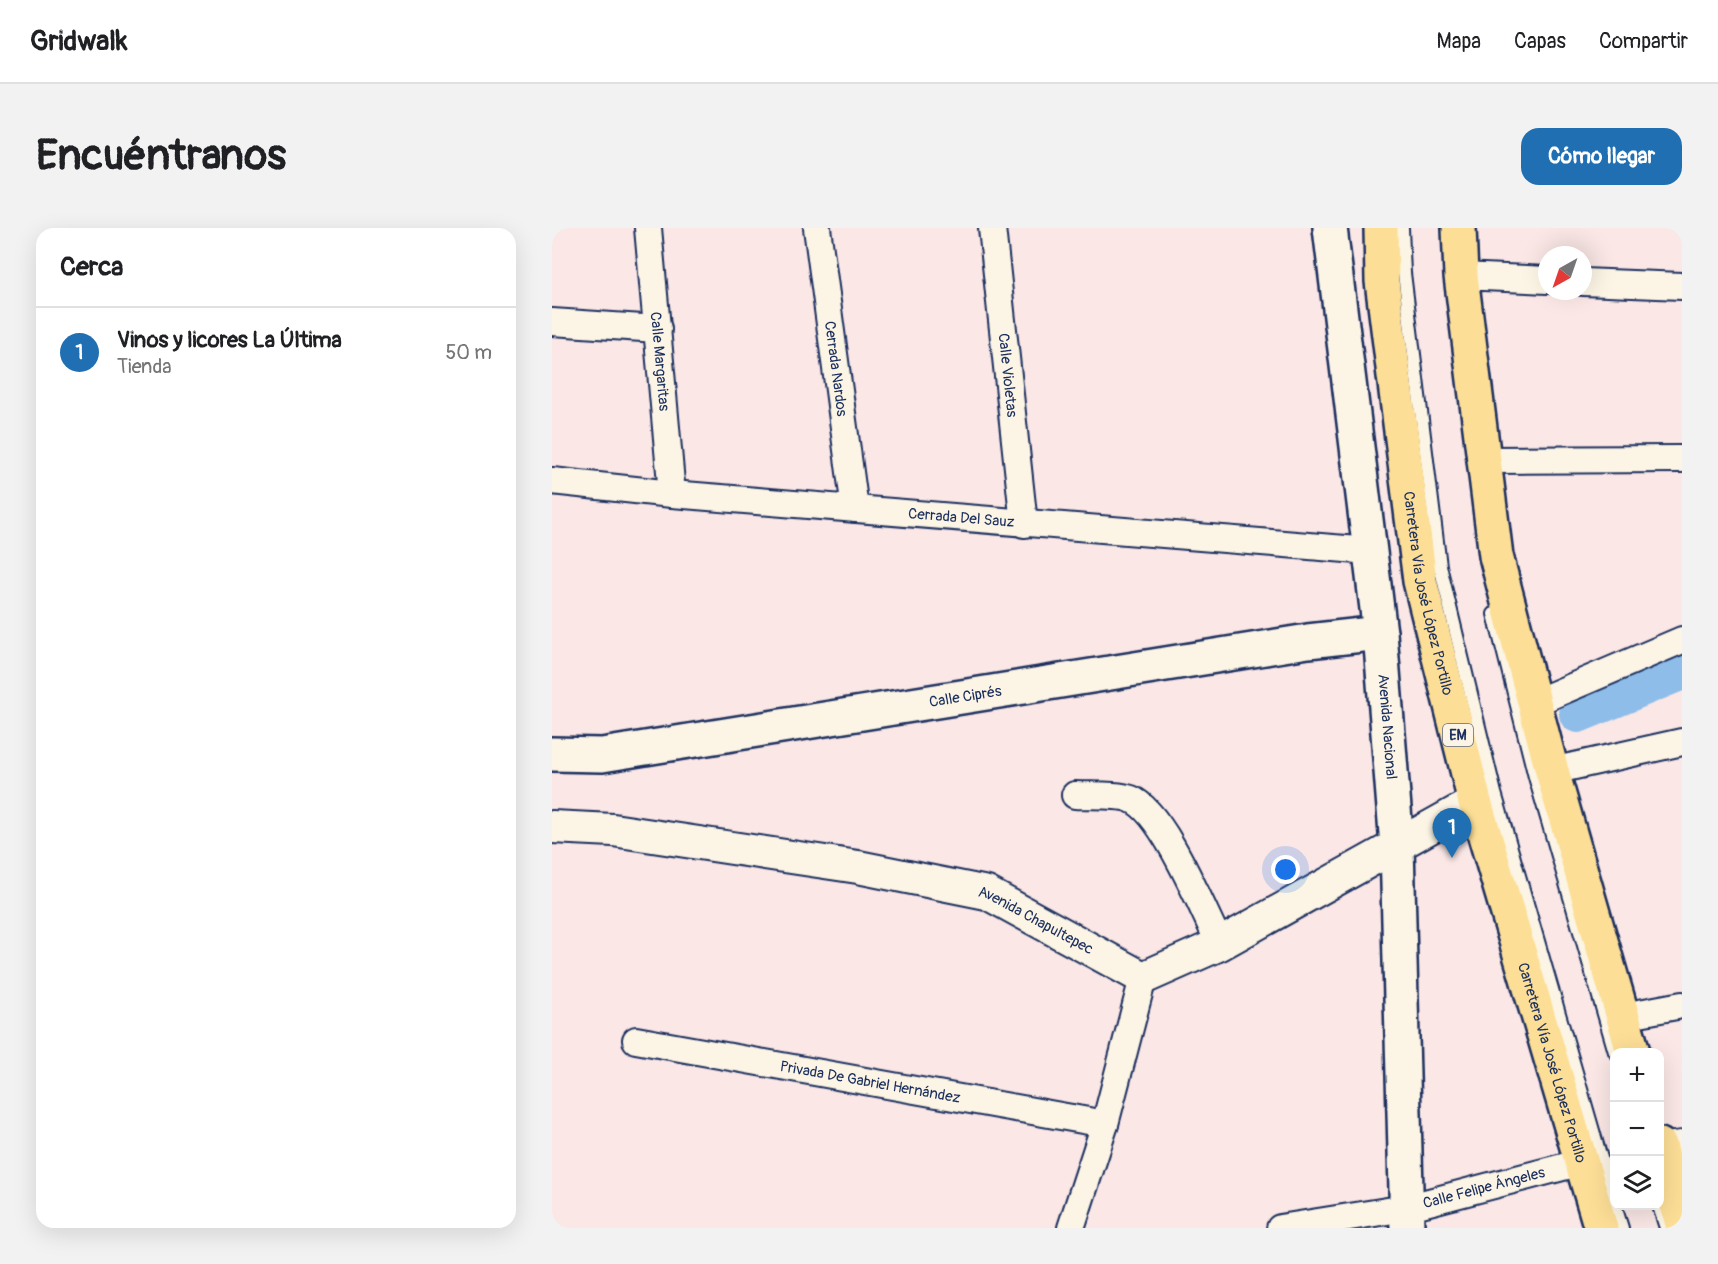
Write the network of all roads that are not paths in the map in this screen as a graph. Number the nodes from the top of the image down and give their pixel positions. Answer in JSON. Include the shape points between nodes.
{"nodes":[{"id":1,"x":648,"y":228,"type":"edge"},
{"id":2,"x":817,"y":228,"type":"edge"},
{"id":3,"x":992,"y":228,"type":"edge"},
{"id":4,"x":1330,"y":228,"type":"edge"},
{"id":5,"x":1381,"y":228,"type":"edge"},
{"id":6,"x":1402,"y":228,"type":"edge"},
{"id":7,"x":1459,"y":228,"type":"edge"},
{"id":8,"x":1461,"y":276,"type":"junction"},
{"id":9,"x":1538,"y":280,"type":"edge"},
{"id":10,"x":1592,"y":282,"type":"edge"},
{"id":11,"x":1682,"y":286,"type":"edge"},
{"id":12,"x":552,"y":322,"type":"edge"},
{"id":13,"x":658,"y":330,"type":"junction"},
{"id":14,"x":1682,"y":459,"type":"edge"},
{"id":15,"x":1484,"y":460,"type":"junction"},
{"id":16,"x":552,"y":481,"type":"edge"},
{"id":17,"x":672,"y":495,"type":"junction"},
{"id":18,"x":855,"y":509,"type":"junction"},
{"id":19,"x":1024,"y":524,"type":"junction"},
{"id":20,"x":1370,"y":551,"type":"junction"},
{"id":21,"x":1491,"y":603,"type":"dead end"},
{"id":22,"x":1380,"y":633,"type":"junction"},
{"id":23,"x":1682,"y":640,"type":"edge"},
{"id":24,"x":1534,"y":703,"type":"junction"},
{"id":25,"x":1682,"y":742,"type":"edge"},
{"id":26,"x":552,"y":754,"type":"edge"},
{"id":27,"x":1552,"y":771,"type":"junction"},
{"id":28,"x":1075,"y":795,"type":"dead end"},
{"id":29,"x":1475,"y":802,"type":"junction"},
{"id":30,"x":552,"y":826,"type":"edge"},
{"id":31,"x":1397,"y":846,"type":"junction"},
{"id":32,"x":1220,"y":944,"type":"junction"},
{"id":33,"x":1143,"y":978,"type":"junction"},
{"id":34,"x":1682,"y":1005,"type":"edge"},
{"id":35,"x":1623,"y":1016,"type":"junction"},
{"id":36,"x":636,"y":1040,"type":"dead end"},
{"id":37,"x":1614,"y":1048,"type":"edge"},
{"id":38,"x":1632,"y":1048,"type":"edge"},
{"id":39,"x":1105,"y":1124,"type":"junction"},
{"id":40,"x":1682,"y":1144,"type":"edge"},
{"id":41,"x":1664,"y":1146,"type":"edge"},
{"id":42,"x":1663,"y":1156,"type":"edge"},
{"id":43,"x":1582,"y":1162,"type":"junction"},
{"id":44,"x":1610,"y":1187,"type":"edge"},
{"id":45,"x":1617,"y":1210,"type":"edge"},
{"id":46,"x":1660,"y":1210,"type":"edge"},
{"id":47,"x":1407,"y":1218,"type":"edge"},
{"id":48,"x":1682,"y":1224,"type":"edge"},
{"id":49,"x":1071,"y":1228,"type":"edge"},
{"id":50,"x":1280,"y":1228,"type":"edge"},
{"id":51,"x":1601,"y":1228,"type":"edge"},
{"id":52,"x":1622,"y":1228,"type":"edge"},
{"id":53,"x":1666,"y":1228,"type":"edge"}],
"edges":[{"from":1,"to":13,"type":"street","name":"Calle Margaritas"},
{"from":2,"to":18,"type":"street","name":"Cerrada Nardos"},
{"from":3,"to":19,"type":"street","name":"Calle Violetas"},
{"from":4,"to":20,"type":"main road","name":"Avenida Nacional"},
{"from":5,"to":29,"type":"main road","name":"Carretera Vía José López Portillo","number":"EM","via":[[1383,280],[1420,580]]},
{"from":6,"to":44,"type":"lane","via":[[1404,273],[1440,566],[1495,793]]},
{"from":7,"to":8,"type":"main road"},
{"from":8,"to":9,"type":"street"},
{"from":8,"to":15,"type":"main road"},
{"from":10,"to":11,"type":"street"},
{"from":12,"to":13,"type":"street"},
{"from":13,"to":17,"type":"street","name":"Calle Margaritas"},
{"from":14,"to":15,"type":"street"},
{"from":15,"to":24,"type":"main road","via":[[1496,556]]},
{"from":16,"to":17,"type":"street","name":"Cerrada Del Sauz"},
{"from":17,"to":18,"type":"street","name":"Cerrada Del Sauz"},
{"from":18,"to":19,"type":"street","name":"Cerrada Del Sauz"},
{"from":19,"to":20,"type":"street","name":"Cerrada Del Sauz"},
{"from":20,"to":22,"type":"main road","name":"Avenida Nacional"},
{"from":21,"to":37,"type":"lane","via":[[1535,777]]},
{"from":22,"to":26,"type":"main road","name":"Calle Ciprés","via":[[1308,641],[602,755]]},
{"from":22,"to":31,"type":"main road","name":"Avenida Nacional"},
{"from":23,"to":24,"type":"street"},
{"from":24,"to":27,"type":"main road"},
{"from":25,"to":27,"type":"street"},
{"from":27,"to":35,"type":"main road"},
{"from":28,"to":32,"type":"street","via":[[1129,798],[1144,807],[1169,842]]},
{"from":29,"to":31,"type":"street"},
{"from":29,"to":43,"type":"main road","name":"Carretera Vía José López Portillo","number":"EM"},
{"from":30,"to":33,"type":"street","name":"Avenida Chapultepec","via":[[614,830],[834,864],[987,893]]},
{"from":31,"to":32,"type":"street"},
{"from":31,"to":47,"type":"main road","name":"Avenida Nacional"},
{"from":32,"to":33,"type":"street"},
{"from":33,"to":39,"type":"street"},
{"from":34,"to":35,"type":"street"},
{"from":35,"to":38,"type":"main road"},
{"from":36,"to":39,"type":"street","name":"Privada De Gabriel Hernández"},
{"from":39,"to":49,"type":"street"},
{"from":40,"to":41,"type":"street"},
{"from":42,"to":48,"type":"main road"},
{"from":43,"to":47,"type":"street","name":"Calle Felipe Ángeles"},
{"from":43,"to":51,"type":"main road","name":"Carretera Vía José López Portillo","number":"EM"},
{"from":45,"to":52,"type":"lane"},
{"from":46,"to":53,"type":"lane"},
{"from":47,"to":50,"type":"street","name":"Calle Felipe Ángeles"}]}
